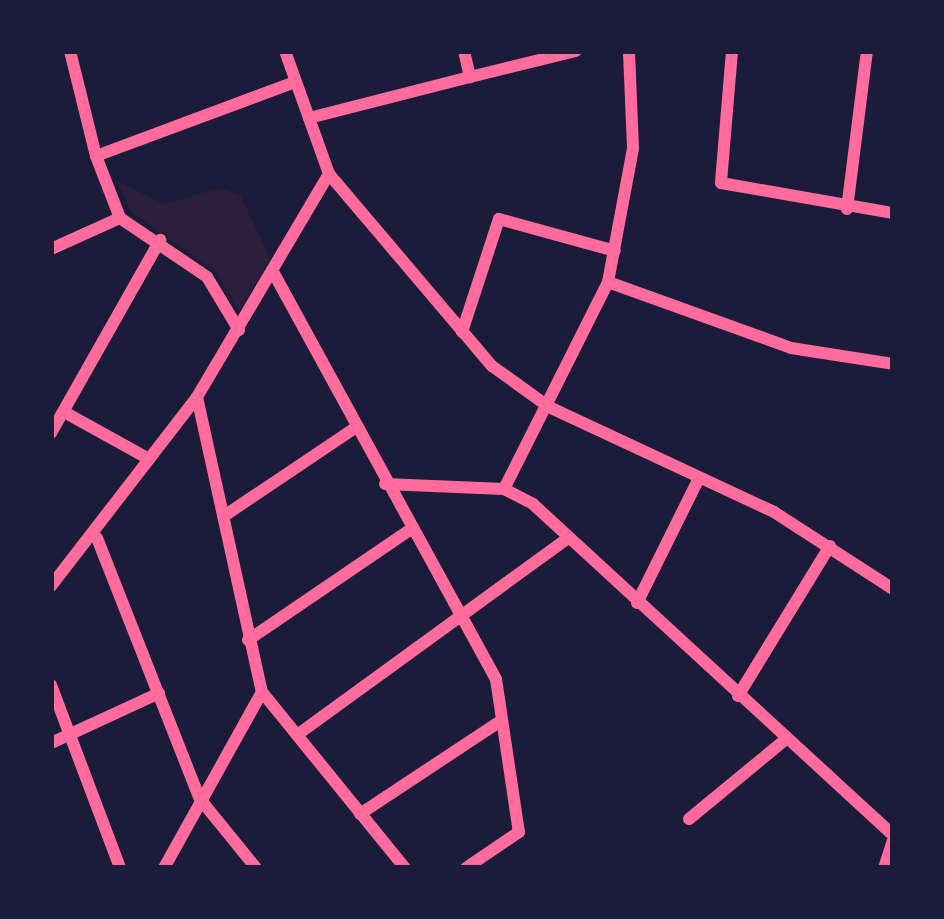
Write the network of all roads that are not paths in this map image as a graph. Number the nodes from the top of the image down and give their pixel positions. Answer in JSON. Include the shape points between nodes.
{"nodes":[{"id":1,"x":70,"y":51,"type":"edge"},
{"id":2,"x":285,"y":51,"type":"edge"},
{"id":3,"x":464,"y":51,"type":"edge"},
{"id":4,"x":576,"y":51,"type":"edge"},
{"id":5,"x":629,"y":51,"type":"edge"},
{"id":6,"x":732,"y":51,"type":"edge"},
{"id":7,"x":867,"y":51,"type":"edge"},
{"id":8,"x":470,"y":76,"type":"junction"},
{"id":9,"x":295,"y":82,"type":"junction"},
{"id":10,"x":309,"y":118,"type":"junction"},
{"id":11,"x":96,"y":156,"type":"junction"},
{"id":12,"x":328,"y":174,"type":"junction"},
{"id":13,"x":847,"y":209,"type":"junction"},
{"id":14,"x":893,"y":213,"type":"edge"},
{"id":15,"x":120,"y":218,"type":"junction"},
{"id":16,"x":160,"y":240,"type":"junction"},
{"id":17,"x":51,"y":249,"type":"edge"},
{"id":18,"x":615,"y":251,"type":"junction"},
{"id":19,"x":272,"y":270,"type":"junction"},
{"id":20,"x":608,"y":282,"type":"junction"},
{"id":21,"x":239,"y":330,"type":"junction"},
{"id":22,"x":462,"y":332,"type":"junction"},
{"id":23,"x":893,"y":364,"type":"edge"},
{"id":24,"x":197,"y":397,"type":"junction"},
{"id":25,"x":550,"y":407,"type":"junction"},
{"id":26,"x":66,"y":413,"type":"junction"},
{"id":27,"x":355,"y":428,"type":"junction"},
{"id":28,"x":51,"y":433,"type":"edge"},
{"id":29,"x":149,"y":459,"type":"junction"},
{"id":30,"x":699,"y":478,"type":"junction"},
{"id":31,"x":385,"y":484,"type":"junction"},
{"id":32,"x":504,"y":489,"type":"junction"},
{"id":33,"x":227,"y":514,"type":"junction"},
{"id":34,"x":410,"y":530,"type":"junction"},
{"id":35,"x":97,"y":538,"type":"junction"},
{"id":36,"x":568,"y":538,"type":"junction"},
{"id":37,"x":830,"y":546,"type":"junction"},
{"id":38,"x":51,"y":586,"type":"edge"},
{"id":39,"x":893,"y":589,"type":"edge"},
{"id":40,"x":637,"y":603,"type":"junction"},
{"id":41,"x":457,"y":617,"type":"junction"},
{"id":42,"x":248,"y":640,"type":"junction"},
{"id":43,"x":51,"y":685,"type":"edge"},
{"id":44,"x":262,"y":692,"type":"junction"},
{"id":45,"x":159,"y":693,"type":"junction"},
{"id":46,"x":738,"y":696,"type":"junction"},
{"id":47,"x":502,"y":719,"type":"junction"},
{"id":48,"x":70,"y":734,"type":"junction"},
{"id":49,"x":296,"y":735,"type":"junction"},
{"id":50,"x":786,"y":739,"type":"junction"},
{"id":51,"x":51,"y":743,"type":"edge"},
{"id":52,"x":200,"y":799,"type":"junction"},
{"id":53,"x":360,"y":814,"type":"junction"},
{"id":54,"x":689,"y":819,"type":"dead end"},
{"id":55,"x":893,"y":838,"type":"edge"},
{"id":56,"x":120,"y":868,"type":"edge"},
{"id":57,"x":164,"y":868,"type":"edge"},
{"id":58,"x":256,"y":868,"type":"edge"},
{"id":59,"x":405,"y":868,"type":"edge"},
{"id":60,"x":466,"y":868,"type":"edge"},
{"id":61,"x":884,"y":868,"type":"edge"}],
"edges":[{"from":1,"to":11,"type":"street"},
{"from":2,"to":9,"type":"street"},
{"from":3,"to":8,"type":"street"},
{"from":4,"to":8,"type":"street"},
{"from":5,"to":18,"type":"street","via":[[633,148]]},
{"from":6,"to":13,"type":"street","via":[[721,182]]},
{"from":7,"to":13,"type":"street"},
{"from":8,"to":10,"type":"street"},
{"from":9,"to":10,"type":"street"},
{"from":9,"to":11,"type":"street"},
{"from":10,"to":12,"type":"street"},
{"from":11,"to":15,"type":"street"},
{"from":12,"to":19,"type":"street"},
{"from":12,"to":22,"type":"street"},
{"from":13,"to":14,"type":"street"},
{"from":15,"to":16,"type":"street"},
{"from":15,"to":17,"type":"street"},
{"from":16,"to":21,"type":"street","via":[[207,277]]},
{"from":16,"to":26,"type":"street"},
{"from":18,"to":20,"type":"street"},
{"from":18,"to":22,"type":"street","via":[[499,219]]},
{"from":19,"to":21,"type":"street"},
{"from":19,"to":27,"type":"street"},
{"from":20,"to":23,"type":"street","via":[[791,348]]},
{"from":20,"to":25,"type":"street"},
{"from":21,"to":24,"type":"street"},
{"from":22,"to":25,"type":"street"},
{"from":24,"to":29,"type":"street"},
{"from":24,"to":33,"type":"street"},
{"from":25,"to":30,"type":"street"},
{"from":25,"to":32,"type":"street"},
{"from":26,"to":28,"type":"street"},
{"from":26,"to":29,"type":"street"},
{"from":27,"to":31,"type":"street"},
{"from":27,"to":33,"type":"street"},
{"from":29,"to":35,"type":"street"},
{"from":30,"to":37,"type":"street"},
{"from":30,"to":40,"type":"street"},
{"from":31,"to":32,"type":"street"},
{"from":31,"to":34,"type":"street"},
{"from":32,"to":36,"type":"street"},
{"from":33,"to":42,"type":"street"},
{"from":34,"to":41,"type":"street"},
{"from":34,"to":42,"type":"street"},
{"from":35,"to":38,"type":"street"},
{"from":35,"to":45,"type":"street"},
{"from":36,"to":40,"type":"street"},
{"from":36,"to":41,"type":"street"},
{"from":37,"to":39,"type":"street"},
{"from":37,"to":46,"type":"street"},
{"from":40,"to":46,"type":"street"},
{"from":41,"to":47,"type":"street","via":[[496,680]]},
{"from":41,"to":49,"type":"street"},
{"from":42,"to":44,"type":"street"},
{"from":43,"to":48,"type":"street"},
{"from":44,"to":49,"type":"street"},
{"from":44,"to":52,"type":"street"},
{"from":45,"to":48,"type":"street"},
{"from":45,"to":52,"type":"street"},
{"from":46,"to":50,"type":"street"},
{"from":47,"to":53,"type":"street"},
{"from":47,"to":60,"type":"street","via":[[519,832]]},
{"from":48,"to":51,"type":"street"},
{"from":48,"to":56,"type":"street"},
{"from":49,"to":53,"type":"street"},
{"from":50,"to":54,"type":"street"},
{"from":50,"to":55,"type":"street"},
{"from":52,"to":57,"type":"street"},
{"from":52,"to":58,"type":"street"},
{"from":53,"to":59,"type":"street"},
{"from":55,"to":61,"type":"street"}]}
